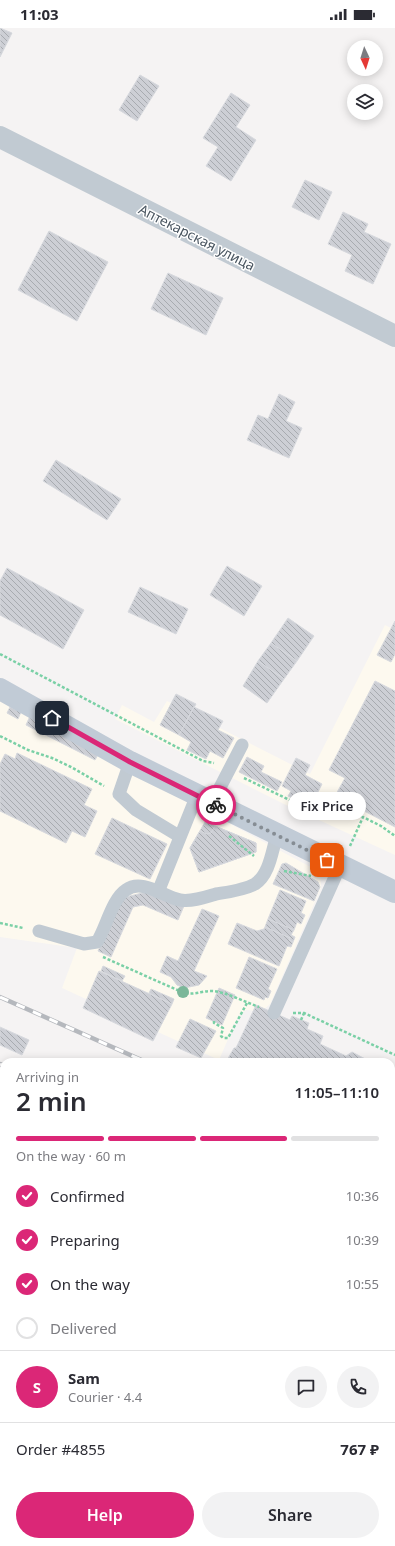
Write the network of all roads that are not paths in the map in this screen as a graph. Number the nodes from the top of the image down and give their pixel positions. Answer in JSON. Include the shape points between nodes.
{"nodes":[{"id":1,"x":0,"y":137,"type":"edge"},
{"id":2,"x":395,"y":336,"type":"edge"},
{"id":3,"x":0,"y":689,"type":"edge"},
{"id":4,"x":242,"y":745,"type":"dead end"},
{"id":5,"x":130,"y":762,"type":"junction"},
{"id":6,"x":205,"y":799,"type":"junction"},
{"id":7,"x":277,"y":835,"type":"junction"},
{"id":8,"x":179,"y":836,"type":"junction"},
{"id":9,"x":340,"y":866,"type":"junction"},
{"id":10,"x":158,"y":892,"type":"junction"},
{"id":11,"x":395,"y":892,"type":"edge"},
{"id":12,"x":39,"y":931,"type":"road end"},
{"id":13,"x":274,"y":1013,"type":"road end"}],
"edges":[{"from":1,"to":2,"type":"street","name":"Аптекарская улица"},
{"from":3,"to":5,"type":"main road"},
{"from":4,"to":6,"type":"lane","via":[[229,770]]},
{"from":5,"to":6,"type":"main road"},
{"from":5,"to":8,"type":"lane","via":[[119,794],[136,810]]},
{"from":6,"to":7,"type":"main road"},
{"from":6,"to":8,"type":"lane","via":[[193,808]]},
{"from":7,"to":9,"type":"main road"},
{"from":7,"to":10,"type":"lane","via":[[268,867],[254,884],[193,900],[181,900]]},
{"from":8,"to":10,"type":"lane"},
{"from":9,"to":11,"type":"main road"},
{"from":9,"to":13,"type":"lane"},
{"from":10,"to":12,"type":"lane","via":[[137,886],[127,888],[119,896],[96,942],[84,944]]}]}
